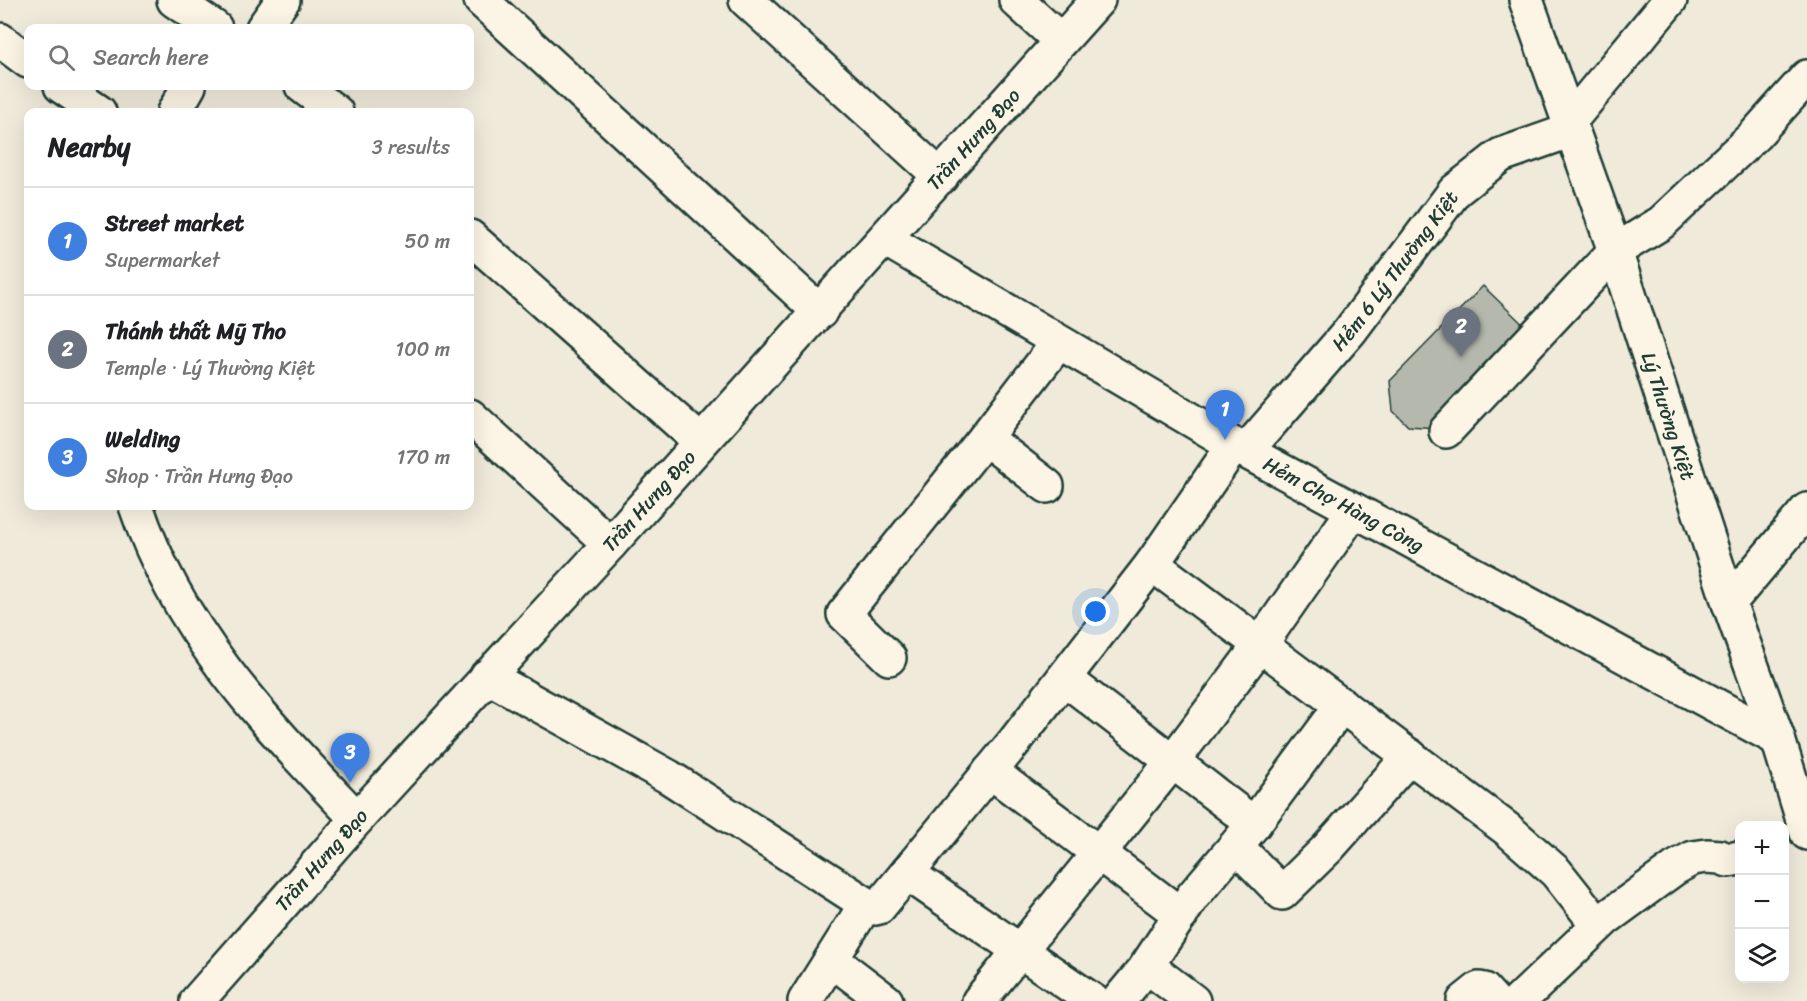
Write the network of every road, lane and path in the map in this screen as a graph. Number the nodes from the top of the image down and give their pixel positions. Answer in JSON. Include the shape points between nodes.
{"nodes":[{"id":1,"x":174,"y":0,"type":"edge"},
{"id":2,"x":282,"y":0,"type":"edge"},
{"id":3,"x":481,"y":0,"type":"edge"},
{"id":4,"x":746,"y":0,"type":"edge"},
{"id":5,"x":1016,"y":0,"type":"edge"},
{"id":6,"x":1098,"y":0,"type":"edge"},
{"id":7,"x":1526,"y":0,"type":"edge"},
{"id":8,"x":1670,"y":0,"type":"edge"},
{"id":9,"x":208,"y":24,"type":"edge"},
{"id":10,"x":267,"y":24,"type":"edge"},
{"id":11,"x":0,"y":40,"type":"edge"},
{"id":12,"x":1061,"y":41,"type":"junction"},
{"id":13,"x":24,"y":59,"type":"edge"},
{"id":14,"x":1807,"y":77,"type":"edge"},
{"id":15,"x":67,"y":90,"type":"edge"},
{"id":16,"x":187,"y":90,"type":"edge"},
{"id":17,"x":307,"y":90,"type":"edge"},
{"id":18,"x":93,"y":108,"type":"edge"},
{"id":19,"x":176,"y":108,"type":"edge"},
{"id":20,"x":331,"y":108,"type":"edge"},
{"id":21,"x":1570,"y":126,"type":"junction"},
{"id":22,"x":941,"y":177,"type":"junction"},
{"id":23,"x":885,"y":240,"type":"junction"},
{"id":24,"x":474,"y":241,"type":"edge"},
{"id":25,"x":1615,"y":251,"type":"junction"},
{"id":26,"x":820,"y":312,"type":"junction"},
{"id":27,"x":1058,"y":343,"type":"junction"},
{"id":28,"x":474,"y":420,"type":"edge"},
{"id":29,"x":1446,"y":431,"type":"dead end"},
{"id":30,"x":985,"y":438,"type":"junction"},
{"id":31,"x":701,"y":442,"type":"junction"},
{"id":32,"x":1240,"y":448,"type":"junction"},
{"id":33,"x":1047,"y":486,"type":"dead end"},
{"id":34,"x":137,"y":510,"type":"edge"},
{"id":35,"x":1354,"y":510,"type":"junction"},
{"id":36,"x":1807,"y":510,"type":"edge"},
{"id":37,"x":610,"y":544,"type":"junction"},
{"id":38,"x":1152,"y":564,"type":"junction"},
{"id":39,"x":1729,"y":603,"type":"junction"},
{"id":40,"x":1260,"y":645,"type":"junction"},
{"id":41,"x":889,"y":658,"type":"dead end"},
{"id":42,"x":487,"y":676,"type":"junction"},
{"id":43,"x":1064,"y":678,"type":"junction"},
{"id":44,"x":1342,"y":705,"type":"junction"},
{"id":45,"x":1778,"y":739,"type":"junction"},
{"id":46,"x":1410,"y":756,"type":"junction"},
{"id":47,"x":1173,"y":761,"type":"junction"},
{"id":48,"x":990,"y":771,"type":"junction"},
{"id":49,"x":357,"y":819,"type":"junction"},
{"id":50,"x":1807,"y":833,"type":"edge"},
{"id":51,"x":1245,"y":835,"type":"junction"},
{"id":52,"x":1807,"y":843,"type":"edge"},
{"id":53,"x":1789,"y":847,"type":"edge"},
{"id":54,"x":1098,"y":853,"type":"junction"},
{"id":55,"x":1735,"y":859,"type":"edge"},
{"id":56,"x":906,"y":873,"type":"junction"},
{"id":57,"x":870,"y":906,"type":"junction"},
{"id":58,"x":1180,"y":915,"type":"junction"},
{"id":59,"x":1599,"y":925,"type":"junction"},
{"id":60,"x":1018,"y":951,"type":"junction"},
{"id":61,"x":832,"y":960,"type":"junction"},
{"id":62,"x":1147,"y":966,"type":"junction"},
{"id":63,"x":204,"y":999,"type":"edge"},
{"id":64,"x":805,"y":1001,"type":"edge"},
{"id":65,"x":885,"y":1001,"type":"edge"},
{"id":66,"x":979,"y":1001,"type":"edge"},
{"id":67,"x":1093,"y":1001,"type":"edge"},
{"id":68,"x":1118,"y":1001,"type":"edge"},
{"id":69,"x":1193,"y":1001,"type":"edge"},
{"id":70,"x":1464,"y":1001,"type":"edge"},
{"id":71,"x":1494,"y":1001,"type":"edge"},
{"id":72,"x":1519,"y":1001,"type":"edge"}],
"edges":[{"from":1,"to":9,"type":"street"},
{"from":2,"to":10,"type":"street"},
{"from":3,"to":26,"type":"street"},
{"from":4,"to":22,"type":"street"},
{"from":5,"to":12,"type":"street"},
{"from":6,"to":12,"type":"street","name":"Trần Hưng Đạo"},
{"from":7,"to":21,"type":"street","name":"Lý Thường Kiệt"},
{"from":8,"to":21,"type":"street"},
{"from":11,"to":13,"type":"street"},
{"from":12,"to":22,"type":"street","name":"Trần Hưng Đạo"},
{"from":14,"to":25,"type":"street","via":[[1755,135],[1661,223]]},
{"from":15,"to":18,"type":"street"},
{"from":16,"to":19,"type":"street"},
{"from":17,"to":20,"type":"street"},
{"from":21,"to":25,"type":"street","name":"Lý Thường Kiệt"},
{"from":21,"to":32,"type":"street","name":"Hẻm 6 Lý Thường Kiệt","via":[[1501,155],[1455,191],[1350,331]]},
{"from":22,"to":23,"type":"street","name":"Trần Hưng Đạo"},
{"from":23,"to":26,"type":"street","name":"Trần Hưng Đạo"},
{"from":23,"to":27,"type":"street","name":"Hẻm Chợ Hàng Còng"},
{"from":24,"to":31,"type":"street"},
{"from":25,"to":29,"type":"street"},
{"from":25,"to":39,"type":"street","name":"Lý Thường Kiệt"},
{"from":26,"to":31,"type":"street","name":"Trần Hưng Đạo"},
{"from":27,"to":30,"type":"street"},
{"from":27,"to":32,"type":"street","name":"Hẻm Chợ Hàng Còng"},
{"from":28,"to":37,"type":"street"},
{"from":30,"to":33,"type":"street"},
{"from":30,"to":41,"type":"street","via":[[844,614]]},
{"from":31,"to":37,"type":"street","name":"Trần Hưng Đạo"},
{"from":32,"to":35,"type":"street","name":"Hẻm Chợ Hàng Còng"},
{"from":32,"to":38,"type":"street","name":"Hẻm 6 Lý Thường Kiệt"},
{"from":34,"to":49,"type":"street","via":[[163,575],[205,643],[244,697]]},
{"from":35,"to":40,"type":"street"},
{"from":35,"to":45,"type":"street","name":"Hẻm Chợ Hàng Còng"},
{"from":36,"to":39,"type":"street"},
{"from":37,"to":42,"type":"street","name":"Trần Hưng Đạo"},
{"from":38,"to":40,"type":"street"},
{"from":38,"to":43,"type":"street","name":"Hẻm 6 Lý Thường Kiệt"},
{"from":39,"to":45,"type":"street","name":"Lý Thường Kiệt"},
{"from":40,"to":44,"type":"street"},
{"from":40,"to":47,"type":"street"},
{"from":42,"to":49,"type":"street","name":"Trần Hưng Đạo"},
{"from":42,"to":57,"type":"street","via":[[669,777]]},
{"from":43,"to":47,"type":"street"},
{"from":43,"to":48,"type":"street","name":"Hẻm 6 Lý Thường Kiệt"},
{"from":44,"to":46,"type":"street"},
{"from":44,"to":51,"type":"street"},
{"from":45,"to":50,"type":"street","name":"Lý Thường Kiệt"},
{"from":46,"to":51,"type":"street","via":[[1282,893]]},
{"from":46,"to":59,"type":"street","via":[[1507,829],[1556,872]]},
{"from":47,"to":51,"type":"street"},
{"from":47,"to":54,"type":"street"},
{"from":48,"to":54,"type":"street"},
{"from":48,"to":56,"type":"street","name":"Hẻm 6 Lý Thường Kiệt"},
{"from":49,"to":63,"type":"street","name":"Trần Hưng Đạo"},
{"from":51,"to":58,"type":"street"},
{"from":52,"to":53,"type":"street"},
{"from":54,"to":58,"type":"street"},
{"from":54,"to":60,"type":"street"},
{"from":55,"to":59,"type":"street","via":[[1693,858]]},
{"from":56,"to":57,"type":"street","name":"Hẻm 6 Lý Thường Kiệt","via":[[885,901]]},
{"from":56,"to":60,"type":"street"},
{"from":57,"to":61,"type":"street","name":"Hẻm 6 Lý Thường Kiệt"},
{"from":58,"to":62,"type":"street"},
{"from":59,"to":72,"type":"street"},
{"from":60,"to":66,"type":"street"},
{"from":60,"to":67,"type":"street"},
{"from":61,"to":64,"type":"street","name":"Hẻm 6 Lý Thường Kiệt"},
{"from":61,"to":65,"type":"street"},
{"from":62,"to":68,"type":"street"},
{"from":62,"to":69,"type":"street"},
{"from":70,"to":71,"type":"street","via":[[1479,989]]}]}
